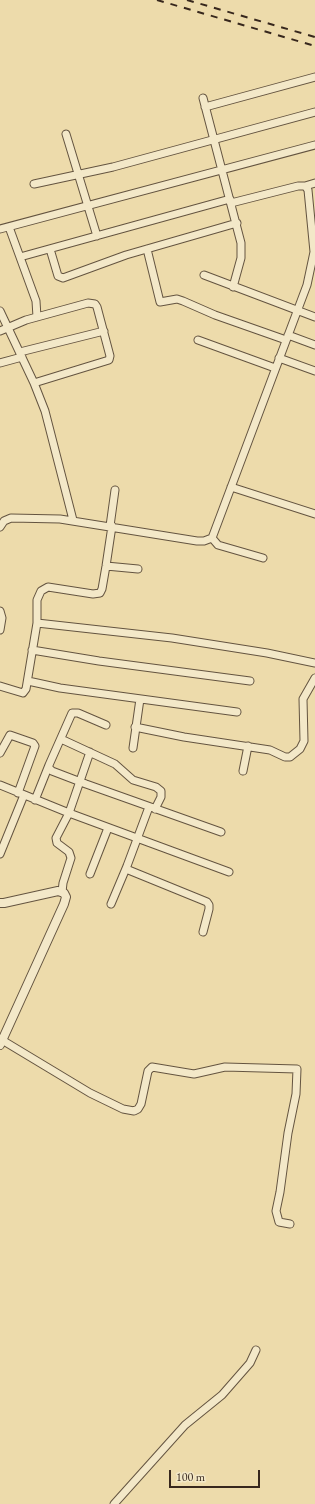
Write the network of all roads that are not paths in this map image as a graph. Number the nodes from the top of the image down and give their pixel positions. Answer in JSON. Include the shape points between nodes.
{"nodes":[{"id":1,"x":315,"y":77,"type":"edge"},
{"id":2,"x":203,"y":98,"type":"dead end"},
{"id":3,"x":205,"y":106,"type":"junction"},
{"id":4,"x":315,"y":112,"type":"edge"},
{"id":5,"x":66,"y":134,"type":"dead end"},
{"id":6,"x":213,"y":138,"type":"junction"},
{"id":7,"x":315,"y":145,"type":"edge"},
{"id":8,"x":221,"y":170,"type":"junction"},
{"id":9,"x":78,"y":174,"type":"junction"},
{"id":10,"x":315,"y":183,"type":"edge"},
{"id":11,"x":34,"y":184,"type":"dead end"},
{"id":12,"x":305,"y":186,"type":"junction"},
{"id":13,"x":230,"y":201,"type":"junction"},
{"id":14,"x":88,"y":206,"type":"junction"},
{"id":15,"x":237,"y":224,"type":"junction"},
{"id":16,"x":9,"y":227,"type":"junction"},
{"id":17,"x":0,"y":229,"type":"edge"},
{"id":18,"x":97,"y":236,"type":"junction"},
{"id":19,"x":50,"y":249,"type":"junction"},
{"id":20,"x":147,"y":249,"type":"junction"},
{"id":21,"x":20,"y":257,"type":"junction"},
{"id":22,"x":204,"y":275,"type":"dead end"},
{"id":23,"x":233,"y":287,"type":"junction"},
{"id":24,"x":297,"y":310,"type":"junction"},
{"id":25,"x":0,"y":311,"type":"edge"},
{"id":26,"x":315,"y":316,"type":"edge"},
{"id":27,"x":37,"y":317,"type":"junction"},
{"id":28,"x":8,"y":328,"type":"junction"},
{"id":29,"x":0,"y":331,"type":"edge"},
{"id":30,"x":104,"y":331,"type":"junction"},
{"id":31,"x":287,"y":338,"type":"junction"},
{"id":32,"x":198,"y":340,"type":"dead end"},
{"id":33,"x":315,"y":345,"type":"edge"},
{"id":34,"x":21,"y":355,"type":"junction"},
{"id":35,"x":280,"y":358,"type":"junction"},
{"id":36,"x":0,"y":363,"type":"edge"},
{"id":37,"x":275,"y":368,"type":"junction"},
{"id":38,"x":315,"y":371,"type":"edge"},
{"id":39,"x":34,"y":383,"type":"junction"},
{"id":40,"x":231,"y":487,"type":"junction"},
{"id":41,"x":115,"y":490,"type":"dead end"},
{"id":42,"x":315,"y":514,"type":"edge"},
{"id":43,"x":73,"y":520,"type":"junction"},
{"id":44,"x":111,"y":526,"type":"junction"},
{"id":45,"x":0,"y":527,"type":"edge"},
{"id":46,"x":212,"y":538,"type":"junction"},
{"id":47,"x":263,"y":558,"type":"dead end"},
{"id":48,"x":106,"y":566,"type":"junction"},
{"id":49,"x":138,"y":569,"type":"dead end"},
{"id":50,"x":0,"y":611,"type":"edge"},
{"id":51,"x":37,"y":623,"type":"junction"},
{"id":52,"x":0,"y":630,"type":"edge"},
{"id":53,"x":32,"y":650,"type":"junction"},
{"id":54,"x":315,"y":663,"type":"edge"},
{"id":55,"x":315,"y":678,"type":"edge"},
{"id":56,"x":28,"y":681,"type":"junction"},
{"id":57,"x":250,"y":681,"type":"dead end"},
{"id":58,"x":0,"y":686,"type":"edge"},
{"id":59,"x":140,"y":699,"type":"junction"},
{"id":60,"x":237,"y":712,"type":"dead end"},
{"id":61,"x":106,"y":725,"type":"dead end"},
{"id":62,"x":135,"y":727,"type":"junction"},
{"id":63,"x":60,"y":739,"type":"junction"},
{"id":64,"x":248,"y":746,"type":"junction"},
{"id":65,"x":133,"y":748,"type":"dead end"},
{"id":66,"x":90,"y":752,"type":"junction"},
{"id":67,"x":0,"y":753,"type":"edge"},
{"id":68,"x":48,"y":768,"type":"junction"},
{"id":69,"x":243,"y":771,"type":"dead end"},
{"id":70,"x":79,"y":781,"type":"junction"},
{"id":71,"x":0,"y":786,"type":"edge"},
{"id":72,"x":21,"y":794,"type":"junction"},
{"id":73,"x":36,"y":800,"type":"junction"},
{"id":74,"x":152,"y":808,"type":"junction"},
{"id":75,"x":69,"y":813,"type":"junction"},
{"id":76,"x":108,"y":828,"type":"junction"},
{"id":77,"x":221,"y":832,"type":"dead end"},
{"id":78,"x":138,"y":838,"type":"junction"},
{"id":79,"x":0,"y":854,"type":"edge"},
{"id":80,"x":126,"y":869,"type":"junction"},
{"id":81,"x":229,"y":872,"type":"dead end"},
{"id":82,"x":90,"y":874,"type":"dead end"},
{"id":83,"x":62,"y":892,"type":"junction"},
{"id":84,"x":0,"y":903,"type":"edge"},
{"id":85,"x":111,"y":904,"type":"dead end"},
{"id":86,"x":202,"y":932,"type":"dead end"},
{"id":87,"x":1,"y":1043,"type":"edge"},
{"id":88,"x":290,"y":1224,"type":"dead end"},
{"id":89,"x":256,"y":1350,"type":"dead end"},
{"id":90,"x":114,"y":1504,"type":"edge"}],
"edges":[{"from":1,"to":3,"type":"street"},
{"from":2,"to":3,"type":"street"},
{"from":3,"to":6,"type":"street"},
{"from":4,"to":6,"type":"street"},
{"from":5,"to":9,"type":"street"},
{"from":6,"to":8,"type":"street"},
{"from":6,"to":9,"type":"street","via":[[113,167]]},
{"from":7,"to":8,"type":"street"},
{"from":8,"to":13,"type":"street"},
{"from":8,"to":14,"type":"street"},
{"from":9,"to":11,"type":"street"},
{"from":9,"to":14,"type":"street"},
{"from":10,"to":12,"type":"street"},
{"from":12,"to":13,"type":"street"},
{"from":12,"to":24,"type":"street","via":[[308,190],[314,252],[307,285]]},
{"from":13,"to":15,"type":"street"},
{"from":13,"to":18,"type":"street"},
{"from":14,"to":16,"type":"street"},
{"from":14,"to":18,"type":"street"},
{"from":15,"to":20,"type":"street"},
{"from":15,"to":23,"type":"street","via":[[242,250]]},
{"from":16,"to":17,"type":"street"},
{"from":16,"to":21,"type":"street"},
{"from":18,"to":19,"type":"street"},
{"from":19,"to":20,"type":"street","via":[[60,278]]},
{"from":19,"to":21,"type":"street"},
{"from":20,"to":31,"type":"street","via":[[160,302],[184,300],[221,317]]},
{"from":21,"to":27,"type":"street","via":[[36,301]]},
{"from":22,"to":23,"type":"street"},
{"from":23,"to":24,"type":"street"},
{"from":24,"to":26,"type":"street"},
{"from":24,"to":31,"type":"street"},
{"from":25,"to":28,"type":"street"},
{"from":27,"to":28,"type":"street"},
{"from":27,"to":30,"type":"street","via":[[92,303],[97,307]]},
{"from":28,"to":29,"type":"street"},
{"from":28,"to":34,"type":"street"},
{"from":30,"to":34,"type":"street"},
{"from":30,"to":39,"type":"street","via":[[110,356],[108,361]]},
{"from":31,"to":33,"type":"street"},
{"from":31,"to":35,"type":"street"},
{"from":32,"to":37,"type":"street"},
{"from":34,"to":36,"type":"street"},
{"from":34,"to":39,"type":"street"},
{"from":35,"to":37,"type":"street"},
{"from":35,"to":38,"type":"street"},
{"from":37,"to":40,"type":"street"},
{"from":39,"to":43,"type":"street","via":[[45,411]]},
{"from":40,"to":42,"type":"street"},
{"from":40,"to":46,"type":"street"},
{"from":41,"to":44,"type":"street"},
{"from":43,"to":44,"type":"street"},
{"from":43,"to":45,"type":"street","via":[[11,518],[4,521]]},
{"from":44,"to":46,"type":"street","via":[[204,541]]},
{"from":44,"to":48,"type":"street"},
{"from":46,"to":47,"type":"street","via":[[218,545]]},
{"from":48,"to":49,"type":"street"},
{"from":48,"to":51,"type":"street","via":[[100,593],[48,588],[41,591],[37,600]]},
{"from":50,"to":52,"type":"street"},
{"from":51,"to":53,"type":"street"},
{"from":51,"to":54,"type":"street","via":[[172,638]]},
{"from":53,"to":56,"type":"street"},
{"from":53,"to":57,"type":"street"},
{"from":55,"to":64,"type":"street","via":[[303,699],[305,738],[300,749],[288,757]]},
{"from":56,"to":58,"type":"street","via":[[23,693]]},
{"from":56,"to":59,"type":"street"},
{"from":59,"to":60,"type":"street"},
{"from":59,"to":62,"type":"street"},
{"from":61,"to":63,"type":"street","via":[[73,712]]},
{"from":62,"to":64,"type":"street"},
{"from":62,"to":65,"type":"street"},
{"from":63,"to":66,"type":"street"},
{"from":63,"to":68,"type":"street"},
{"from":64,"to":69,"type":"street"},
{"from":66,"to":70,"type":"street"},
{"from":66,"to":74,"type":"street","via":[[115,764],[134,780],[161,791],[161,797]]},
{"from":67,"to":72,"type":"street","via":[[10,735],[35,746]]},
{"from":68,"to":70,"type":"street"},
{"from":68,"to":73,"type":"street"},
{"from":70,"to":74,"type":"street"},
{"from":70,"to":75,"type":"street"},
{"from":71,"to":72,"type":"street"},
{"from":72,"to":73,"type":"street"},
{"from":72,"to":79,"type":"street"},
{"from":73,"to":75,"type":"street"},
{"from":74,"to":77,"type":"street"},
{"from":74,"to":78,"type":"street"},
{"from":75,"to":76,"type":"street"},
{"from":75,"to":83,"type":"street","via":[[56,838],[71,858],[62,883]]},
{"from":76,"to":78,"type":"street"},
{"from":76,"to":82,"type":"street"},
{"from":78,"to":80,"type":"street"},
{"from":78,"to":81,"type":"street"},
{"from":80,"to":85,"type":"street"},
{"from":80,"to":86,"type":"street","via":[[207,902],[209,909]]},
{"from":83,"to":84,"type":"street"},
{"from":83,"to":87,"type":"street","via":[[66,897],[64,904]]},
{"from":87,"to":88,"type":"street","via":[[90,1093],[134,1111],[141,1104],[148,1071],[152,1067],[194,1074],[225,1066],[297,1069],[296,1094],[276,1211],[279,1222]]},
{"from":89,"to":90,"type":"street","via":[[250,1363],[222,1395],[185,1425]]}]}
